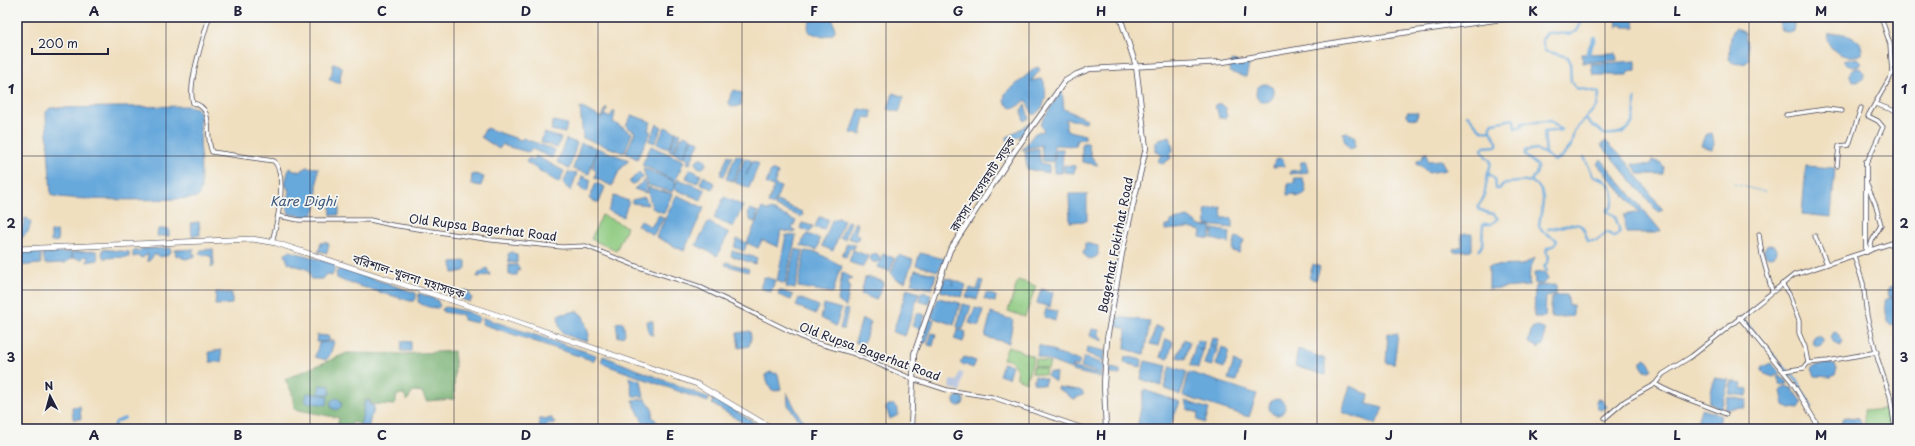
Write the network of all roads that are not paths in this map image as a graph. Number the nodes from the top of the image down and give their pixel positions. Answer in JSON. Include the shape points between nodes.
{"nodes":[{"id":1,"x":209,"y":17,"type":"edge"},
{"id":2,"x":1120,"y":17,"type":"edge"},
{"id":3,"x":1516,"y":17,"type":"edge"},
{"id":4,"x":1881,"y":17,"type":"edge"},
{"id":5,"x":1136,"y":66,"type":"junction"},
{"id":6,"x":1898,"y":72,"type":"edge"},
{"id":7,"x":1873,"y":105,"type":"junction"},
{"id":8,"x":1861,"y":108,"type":"dead end"},
{"id":9,"x":1842,"y":111,"type":"dead end"},
{"id":10,"x":1898,"y":112,"type":"edge"},
{"id":11,"x":1786,"y":116,"type":"dead end"},
{"id":12,"x":1866,"y":162,"type":"junction"},
{"id":13,"x":1837,"y":166,"type":"dead end"},
{"id":14,"x":278,"y":216,"type":"junction"},
{"id":15,"x":1759,"y":234,"type":"dead end"},
{"id":16,"x":1815,"y":236,"type":"dead end"},
{"id":17,"x":1898,"y":241,"type":"edge"},
{"id":18,"x":272,"y":242,"type":"junction"},
{"id":19,"x":17,"y":249,"type":"edge"},
{"id":20,"x":1867,"y":252,"type":"junction"},
{"id":21,"x":1854,"y":256,"type":"junction"},
{"id":22,"x":1827,"y":264,"type":"junction"},
{"id":23,"x":1782,"y":284,"type":"junction"},
{"id":24,"x":1772,"y":291,"type":"junction"},
{"id":25,"x":1739,"y":317,"type":"junction"},
{"id":26,"x":1877,"y":352,"type":"junction"},
{"id":27,"x":1808,"y":363,"type":"junction"},
{"id":28,"x":1783,"y":371,"type":"junction"},
{"id":29,"x":913,"y":379,"type":"junction"},
{"id":30,"x":1655,"y":384,"type":"junction"},
{"id":31,"x":1726,"y":414,"type":"dead end"},
{"id":32,"x":1605,"y":418,"type":"dead end"},
{"id":33,"x":773,"y":429,"type":"edge"},
{"id":34,"x":910,"y":429,"type":"edge"},
{"id":35,"x":1086,"y":429,"type":"edge"},
{"id":36,"x":1106,"y":429,"type":"edge"},
{"id":37,"x":1820,"y":429,"type":"edge"},
{"id":38,"x":1896,"y":429,"type":"edge"}],
"edges":[{"from":1,"to":14,"type":"street","via":[[196,66],[191,97],[193,103],[199,104],[206,111],[212,152],[274,161],[279,166]]},
{"from":2,"to":5,"type":"main road"},
{"from":3,"to":5,"type":"main road","name":"রূপসা-বাগেরহাট সড়ক","via":[[1223,62]]},
{"from":4,"to":7,"type":"street","via":[[1890,44],[1892,74]]},
{"from":5,"to":29,"type":"main road","name":"রূপসা-বাগেরহাট সড়ক","via":[[1090,70],[1065,80],[950,250],[914,354]]},
{"from":5,"to":36,"type":"main road","name":"Bagerhat Fokirhat Road","via":[[1146,148],[1122,253],[1107,339],[1104,384]]},
{"from":6,"to":7,"type":"street","via":[[1892,74]]},
{"from":7,"to":10,"type":"street"},
{"from":7,"to":12,"type":"street","via":[[1868,116],[1883,127]]},
{"from":8,"to":13,"type":"street","via":[[1849,145],[1839,146]]},
{"from":9,"to":11,"type":"street","via":[[1826,109]]},
{"from":12,"to":20,"type":"main road"},
{"from":12,"to":20,"type":"street","via":[[1864,174],[1881,225]]},
{"from":14,"to":18,"type":"street"},
{"from":14,"to":29,"type":"street","name":"Old Rupsa Bagerhat Road","via":[[298,220],[370,220],[492,240],[562,247],[586,246],[636,266],[698,286],[802,338],[852,353]]},
{"from":15,"to":24,"type":"street"},
{"from":16,"to":22,"type":"street"},
{"from":17,"to":20,"type":"street"},
{"from":18,"to":19,"type":"highway","name":"বরিশাল-খুলনা মহাসড়ক","via":[[252,239]]},
{"from":18,"to":33,"type":"highway","name":"বরিশাল-খুলনা মহাসড়ক","via":[[697,384]]},
{"from":20,"to":21,"type":"street"},
{"from":21,"to":22,"type":"street"},
{"from":21,"to":26,"type":"street"},
{"from":22,"to":23,"type":"street","via":[[1794,275]]},
{"from":23,"to":24,"type":"street"},
{"from":23,"to":27,"type":"street","via":[[1791,298],[1799,321],[1799,333]]},
{"from":24,"to":25,"type":"street"},
{"from":25,"to":28,"type":"street"},
{"from":25,"to":30,"type":"street","via":[[1692,356],[1663,374]]},
{"from":26,"to":27,"type":"street"},
{"from":26,"to":38,"type":"street","via":[[1890,396]]},
{"from":27,"to":28,"type":"street","via":[[1804,368]]},
{"from":28,"to":37,"type":"street"},
{"from":29,"to":34,"type":"main road","name":"রূপসা-বাগেরহাট সড়ক"},
{"from":29,"to":35,"type":"street","name":"Old Rupsa Bagerhat Road","via":[[947,390],[992,397]]},
{"from":30,"to":31,"type":"street","via":[[1690,402]]},
{"from":30,"to":32,"type":"street","via":[[1625,401]]}]}
